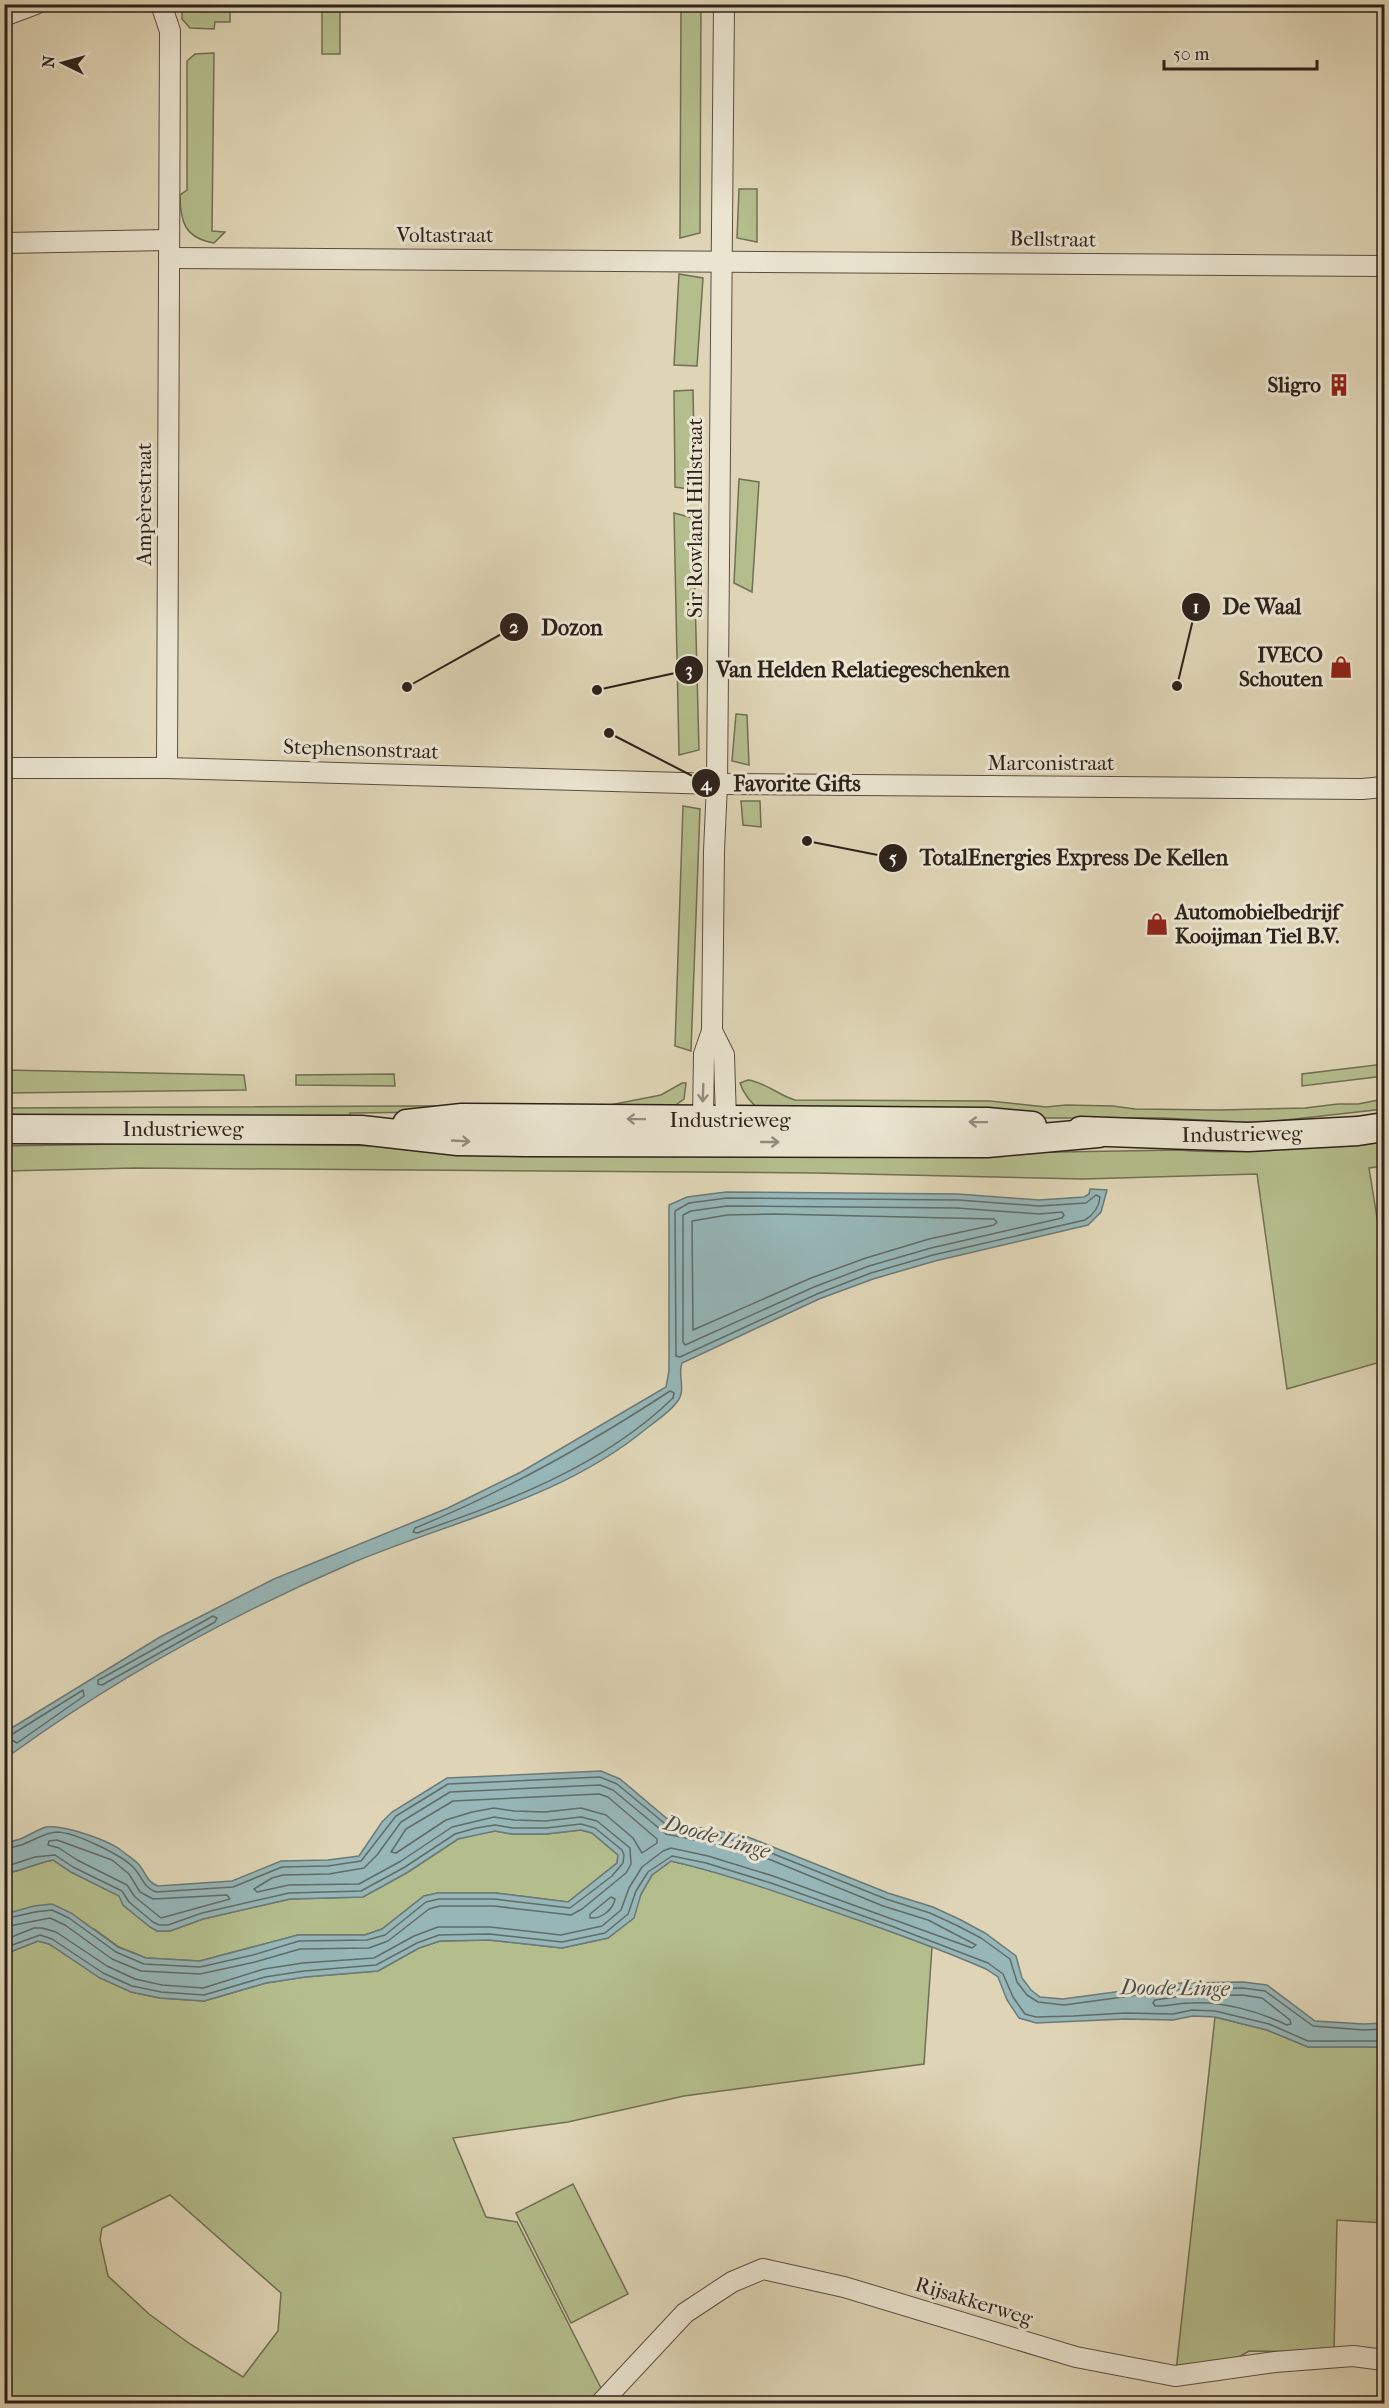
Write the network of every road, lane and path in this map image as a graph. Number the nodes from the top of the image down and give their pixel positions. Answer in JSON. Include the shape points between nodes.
{"nodes":[{"id":1,"x":36,"y":4,"type":"edge"},
{"id":2,"x":161,"y":4,"type":"edge"},
{"id":3,"x":724,"y":4,"type":"edge"},
{"id":4,"x":4,"y":16,"type":"edge"},
{"id":5,"x":4,"y":243,"type":"edge"},
{"id":6,"x":169,"y":249,"type":"junction"},
{"id":7,"x":721,"y":260,"type":"junction"},
{"id":8,"x":1384,"y":266,"type":"edge"},
{"id":9,"x":4,"y":768,"type":"edge"},
{"id":10,"x":166,"y":768,"type":"junction"},
{"id":11,"x":717,"y":784,"type":"junction"},
{"id":12,"x":1384,"y":787,"type":"edge"},
{"id":13,"x":1384,"y":1127,"type":"edge"},
{"id":14,"x":713,"y":1128,"type":"junction"},
{"id":15,"x":4,"y":1129,"type":"edge"},
{"id":16,"x":1384,"y":2360,"type":"edge"},
{"id":17,"x":600,"y":2403,"type":"edge"}],
"edges":[{"from":1,"to":4,"type":"street"},
{"from":2,"to":6,"type":"street","name":"Ampèrestraat","via":[[170,31]]},
{"from":3,"to":7,"type":"street","name":"Sir Rowland Hillstraat"},
{"from":5,"to":6,"type":"street"},
{"from":6,"to":7,"type":"street","name":"Voltastraat"},
{"from":6,"to":10,"type":"street","name":"Ampèrestraat"},
{"from":7,"to":8,"type":"street","name":"Bellstraat"},
{"from":7,"to":11,"type":"street","name":"Sir Rowland Hillstraat"},
{"from":9,"to":10,"type":"street","name":"Stephensonstraat"},
{"from":10,"to":11,"type":"street","name":"Stephensonstraat"},
{"from":11,"to":12,"type":"street","name":"Marconistraat"},
{"from":11,"to":14,"type":"street","name":"Sir Rowland Hillstraat","via":[[712,1031],[724,1055]]},
{"from":13,"to":14,"type":"main road","name":"Industrieweg","via":[[1248,1137],[1098,1133],[987,1143]]},
{"from":14,"to":15,"type":"main road","name":"Industrieweg","via":[[462,1118],[361,1130]]},
{"from":16,"to":17,"type":"street","name":"Rijsakkerweg","via":[[1353,2355],[1175,2376],[1076,2357],[844,2287],[763,2269],[732,2282],[685,2313]]}]}
